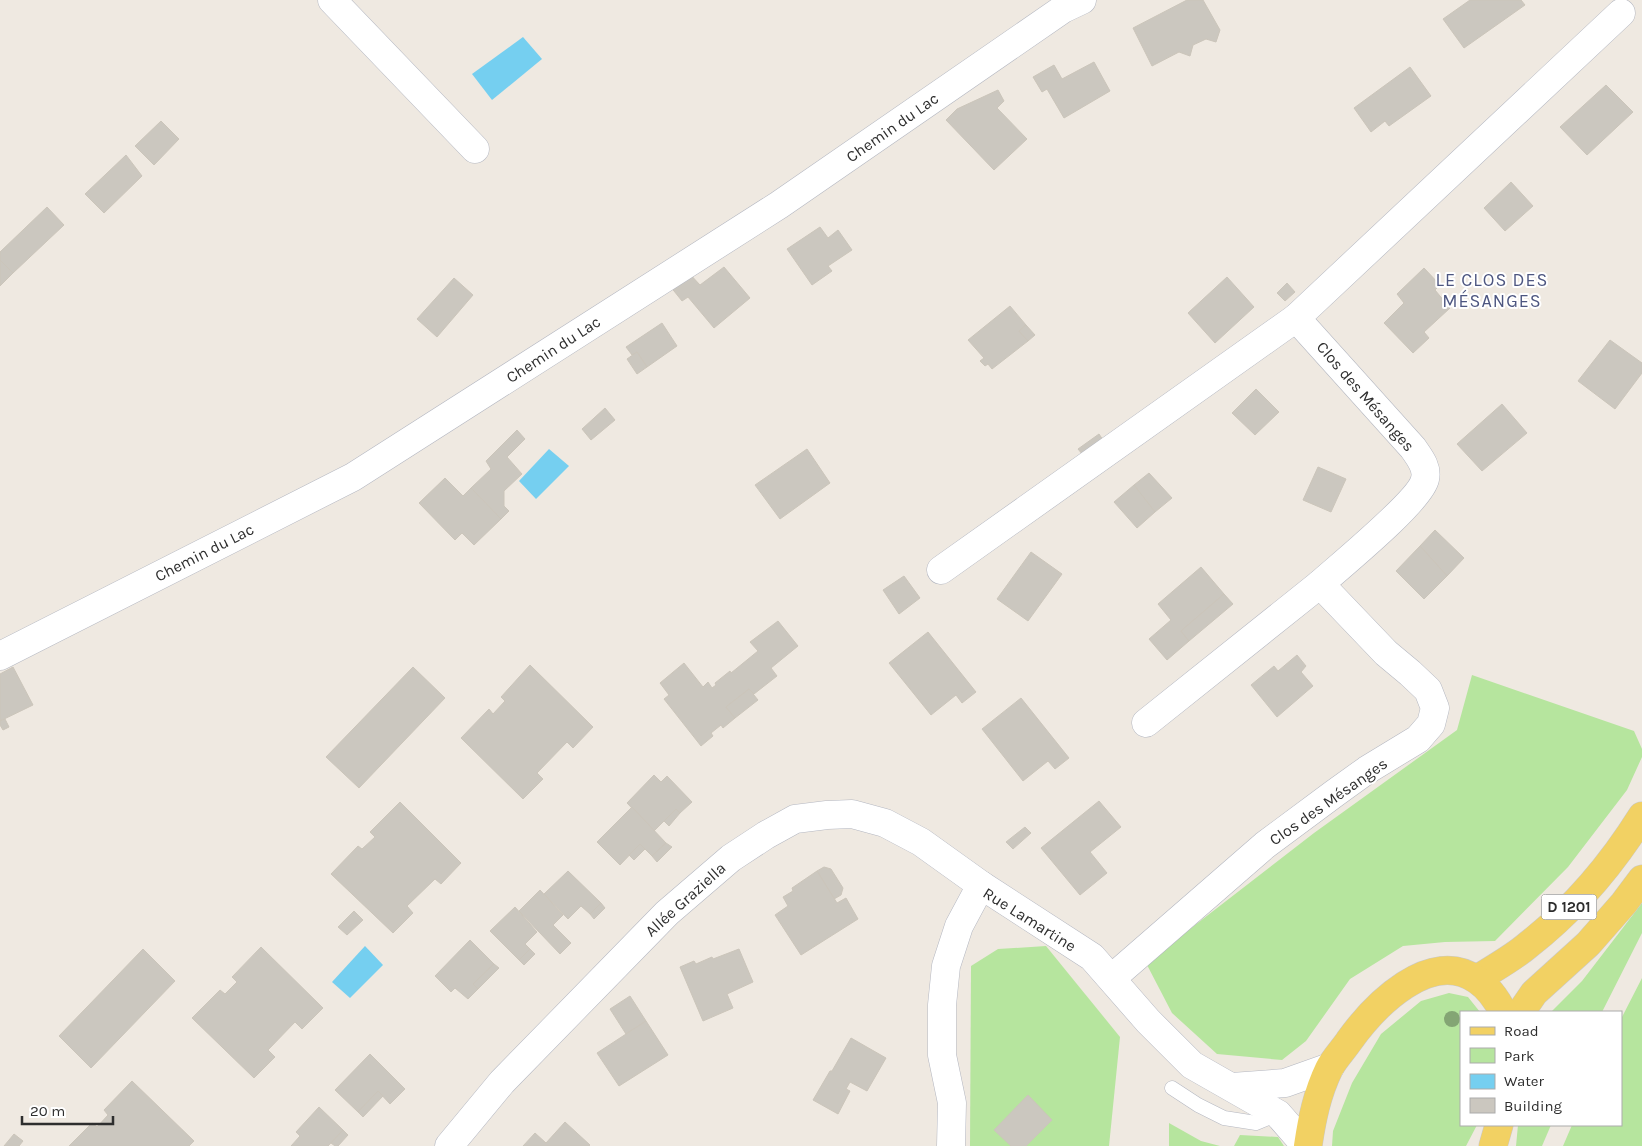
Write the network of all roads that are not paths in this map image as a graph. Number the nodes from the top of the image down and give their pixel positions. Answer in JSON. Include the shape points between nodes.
{"nodes":[{"id":1,"x":332,"y":0,"type":"edge"},
{"id":2,"x":1082,"y":0,"type":"edge"},
{"id":3,"x":1621,"y":13,"type":"dead end"},
{"id":4,"x":475,"y":149,"type":"dead end"},
{"id":5,"x":1296,"y":318,"type":"junction"},
{"id":6,"x":941,"y":570,"type":"dead end"},
{"id":7,"x":1320,"y":584,"type":"junction"},
{"id":8,"x":0,"y":656,"type":"edge"},
{"id":9,"x":1146,"y":723,"type":"dead end"},
{"id":10,"x":1642,"y":816,"type":"edge"},
{"id":11,"x":1642,"y":879,"type":"edge"},
{"id":12,"x":981,"y":885,"type":"junction"},
{"id":13,"x":1112,"y":978,"type":"junction"},
{"id":14,"x":1477,"y":979,"type":"junction"},
{"id":15,"x":1502,"y":1011,"type":"edge"},
{"id":16,"x":1522,"y":1011,"type":"edge"},
{"id":17,"x":1330,"y":1067,"type":"junction"},
{"id":18,"x":1232,"y":1087,"type":"junction"},
{"id":19,"x":1172,"y":1088,"type":"dead end"},
{"id":20,"x":1278,"y":1114,"type":"junction"},
{"id":21,"x":1499,"y":1126,"type":"edge"},
{"id":22,"x":449,"y":1146,"type":"edge"},
{"id":23,"x":951,"y":1146,"type":"edge"},
{"id":24,"x":1307,"y":1146,"type":"edge"},
{"id":25,"x":1493,"y":1146,"type":"edge"}],
"edges":[{"from":1,"to":4,"type":"street"},
{"from":2,"to":8,"type":"street","name":"Chemin du Lac","via":[[1063,9],[779,205],[353,477]]},
{"from":3,"to":5,"type":"street"},
{"from":5,"to":6,"type":"street"},
{"from":5,"to":7,"type":"street","name":"Clos des Mésanges","via":[[1413,448],[1424,464],[1426,478],[1406,506]]},
{"from":7,"to":9,"type":"street"},
{"from":7,"to":13,"type":"street","name":"Clos des Mésanges","via":[[1386,653],[1428,690],[1435,708],[1431,724],[1418,739],[1351,781],[1265,845]]},
{"from":10,"to":14,"type":"main road","number":"D 1201","via":[[1594,882],[1560,916],[1528,946]]},
{"from":11,"to":16,"type":"main road","number":"D 1201","via":[[1588,944],[1534,993]]},
{"from":12,"to":13,"type":"street","name":"Rue Lamartine","via":[[1092,957]]},
{"from":12,"to":22,"type":"street","name":"Allée Graziella","via":[[921,842],[885,823],[852,814],[795,819],[731,858],[667,913],[502,1082]]},
{"from":12,"to":23,"type":"street","name":"Rue Lamartine","via":[[960,926],[946,966],[942,1055],[952,1103]]},
{"from":13,"to":18,"type":"street","name":"Rue Lamartine","via":[[1148,1021],[1192,1065]]},
{"from":14,"to":15,"type":"main road","via":[[1494,996]]},
{"from":14,"to":17,"type":"main road","via":[[1458,971],[1441,970],[1420,976],[1383,1001],[1362,1022]]},
{"from":17,"to":18,"type":"street","via":[[1285,1083]]},
{"from":17,"to":24,"type":"main road","via":[[1314,1108]]},
{"from":18,"to":20,"type":"street","name":"Rue Lamartine"},
{"from":19,"to":20,"type":"lane","via":[[1224,1118],[1256,1123]]},
{"from":20,"to":24,"type":"street","name":"Rue Lamartine"},
{"from":21,"to":25,"type":"main road"}]}
